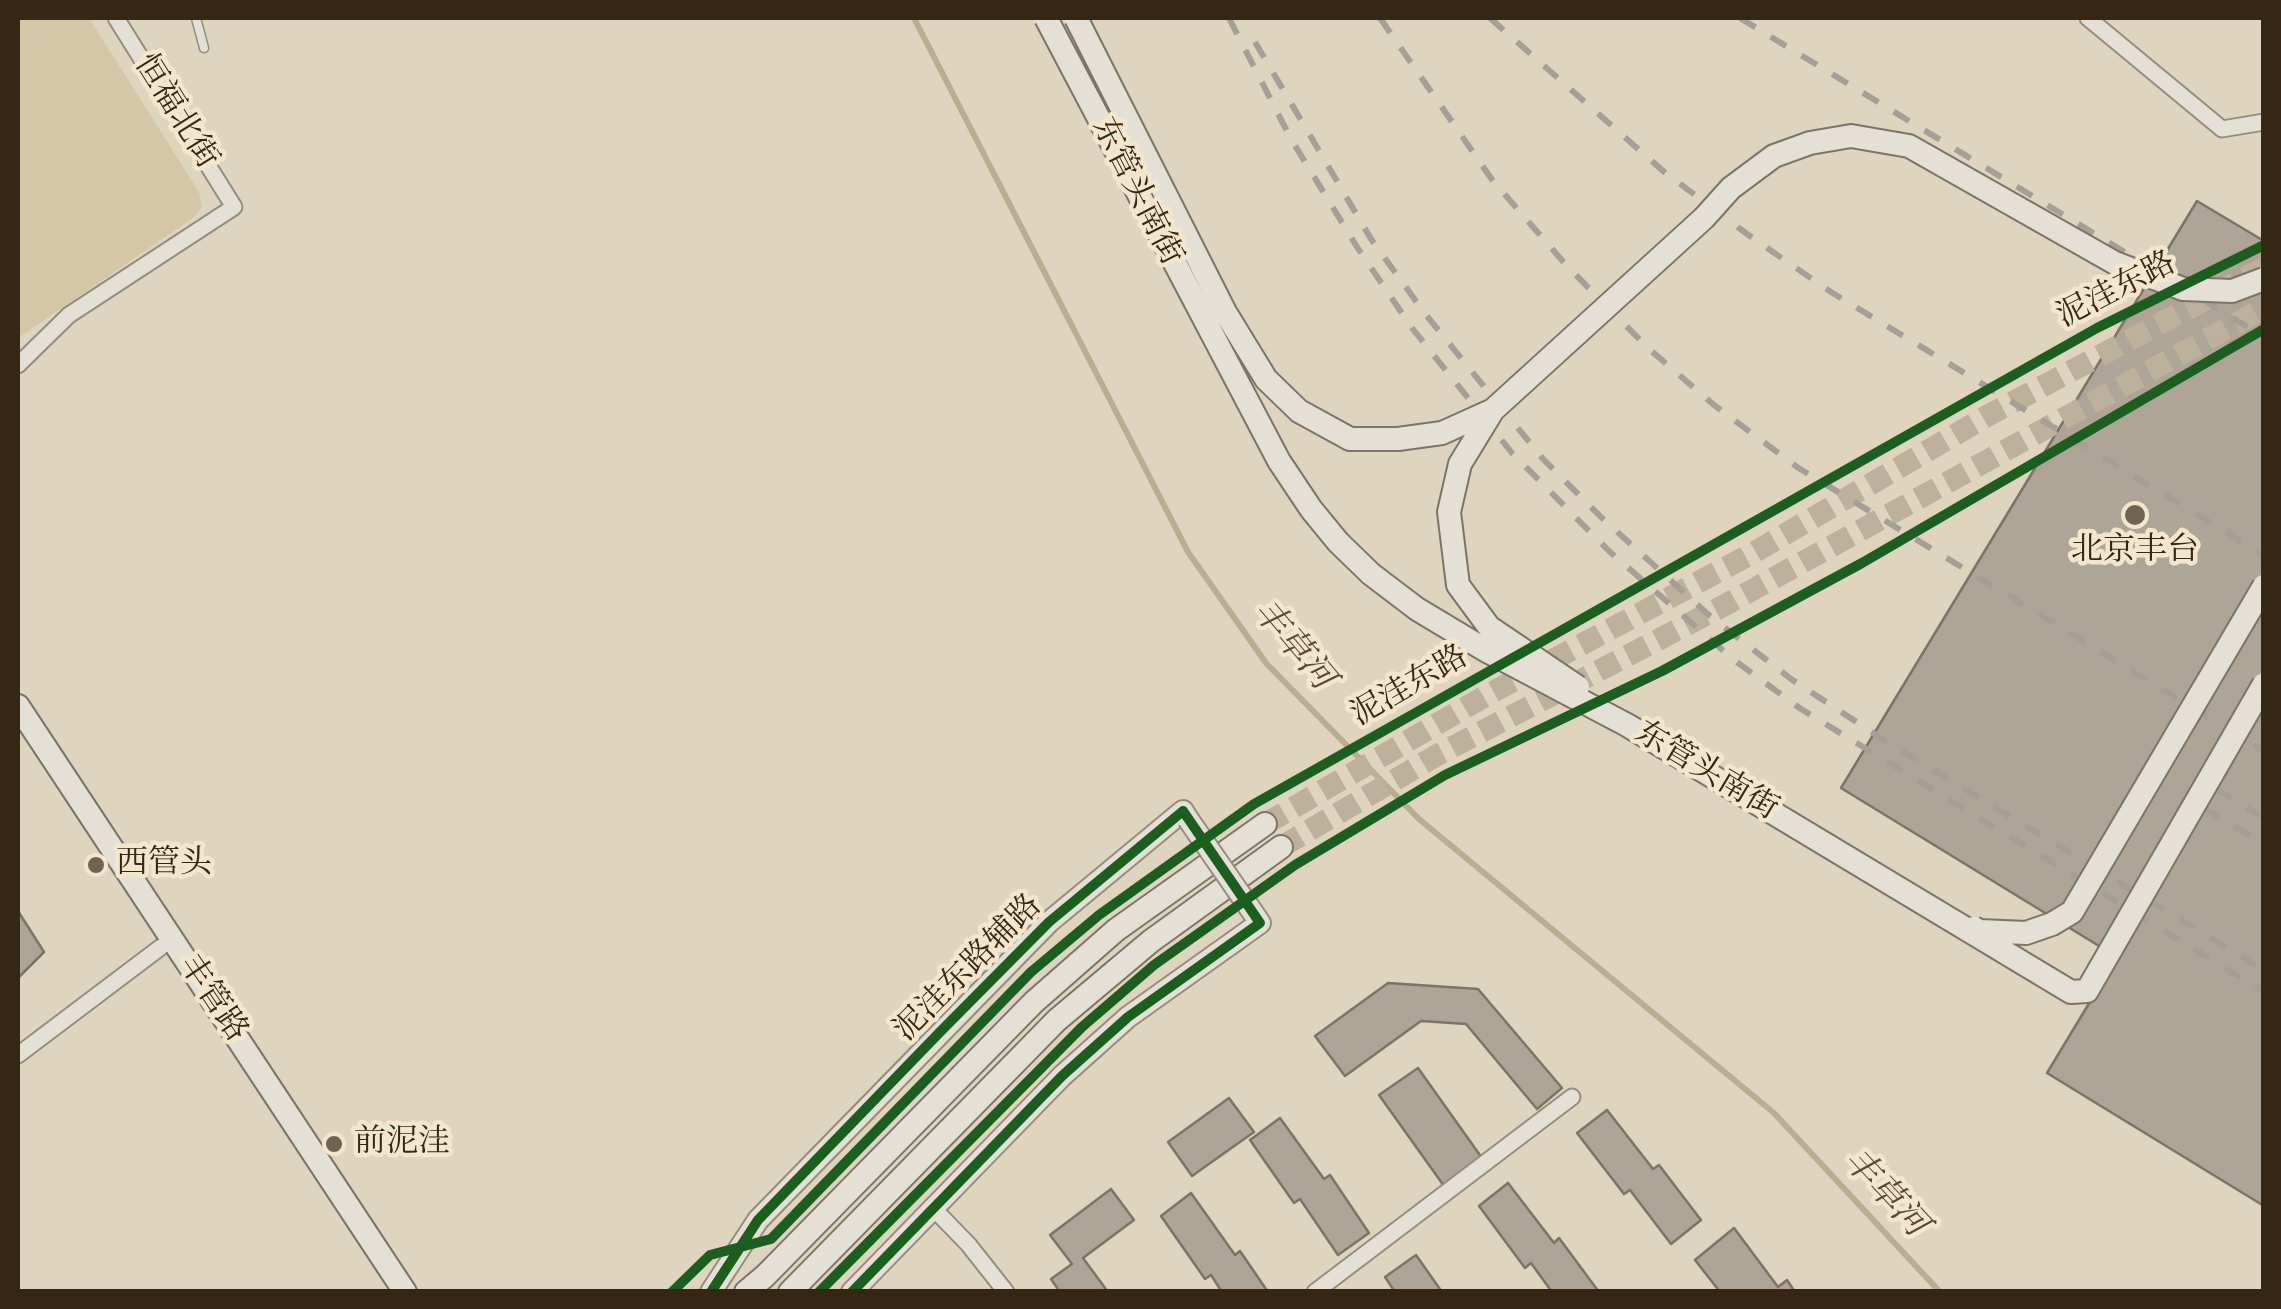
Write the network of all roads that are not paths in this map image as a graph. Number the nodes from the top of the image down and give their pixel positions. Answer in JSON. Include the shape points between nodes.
{"nodes":[{"id":1,"x":116,"y":18,"type":"edge"},
{"id":2,"x":196,"y":18,"type":"edge"},
{"id":3,"x":1046,"y":18,"type":"edge"},
{"id":4,"x":1076,"y":18,"type":"edge"},
{"id":5,"x":2088,"y":18,"type":"edge"},
{"id":6,"x":204,"y":48,"type":"dead end"},
{"id":7,"x":2264,"y":122,"type":"edge"},
{"id":8,"x":2264,"y":278,"type":"edge"},
{"id":9,"x":18,"y":365,"type":"edge"},
{"id":10,"x":1493,"y":410,"type":"junction"},
{"id":11,"x":2264,"y":586,"type":"edge"},
{"id":12,"x":2264,"y":684,"type":"edge"},
{"id":13,"x":18,"y":706,"type":"edge"},
{"id":14,"x":1626,"y":725,"type":"junction"},
{"id":15,"x":18,"y":733,"type":"edge"},
{"id":16,"x":1266,"y":824,"type":"tunnel mouth"},
{"id":17,"x":1281,"y":846,"type":"tunnel mouth"},
{"id":18,"x":1927,"y":903,"type":"junction"},
{"id":19,"x":160,"y":947,"type":"junction"},
{"id":20,"x":18,"y":1055,"type":"edge"},
{"id":21,"x":1572,"y":1096,"type":"dead end"},
{"id":22,"x":933,"y":1208,"type":"junction"},
{"id":23,"x":388,"y":1292,"type":"edge"},
{"id":24,"x":406,"y":1292,"type":"edge"},
{"id":25,"x":711,"y":1292,"type":"edge"},
{"id":26,"x":746,"y":1292,"type":"edge"},
{"id":27,"x":790,"y":1292,"type":"edge"},
{"id":28,"x":852,"y":1292,"type":"edge"},
{"id":29,"x":1006,"y":1292,"type":"edge"},
{"id":30,"x":1315,"y":1292,"type":"edge"}],
"edges":[{"from":1,"to":9,"type":"street","name":"恒福北街","via":[[234,207],[69,314]]},
{"from":2,"to":6,"type":"lane"},
{"from":3,"to":14,"type":"main road","name":"东管头南街","bridge":true,"via":[[1278,461],[1310,509],[1371,574],[1416,609]]},
{"from":4,"to":10,"type":"main road","name":"东管头南街","bridge":true,"via":[[1225,312],[1266,379],[1299,411],[1350,439],[1382,439],[1442,432]]},
{"from":5,"to":7,"type":"street","via":[[2222,129]]},
{"from":8,"to":10,"type":"main road","bridge":true,"via":[[2232,291],[2183,289],[2115,263],[1910,146],[1852,136],[1810,143],[1774,156],[1732,188]]},
{"from":10,"to":14,"type":"main road","bridge":true,"via":[[1460,464],[1448,512],[1458,585],[1488,627]]},
{"from":11,"to":18,"type":"main road","bridge":true,"via":[[2072,912],[2026,932],[1980,932]]},
{"from":12,"to":18,"type":"main road","name":"东管头南街","bridge":true,"via":[[2086,991],[2071,992]]},
{"from":13,"to":24,"type":"main road","name":"丰管路"},
{"from":14,"to":18,"type":"main road","name":"东管头南街","bridge":true},
{"from":15,"to":19,"type":"main road","name":"丰管路"},
{"from":16,"to":26,"type":"main road","via":[[1116,930],[1034,1002]]},
{"from":17,"to":27,"type":"main road","via":[[1056,1020]]},
{"from":19,"to":20,"type":"street"},
{"from":19,"to":23,"type":"main road","name":"丰管路"},
{"from":21,"to":30,"type":"street"},
{"from":22,"to":25,"type":"street","name":"泥洼东路辅路","bridge":true,"via":[[1115,1028],[1260,923],[1182,810],[1050,922],[758,1220]]},
{"from":22,"to":28,"type":"street","name":"泥洼东路辅路"},
{"from":22,"to":29,"type":"street"}]}
